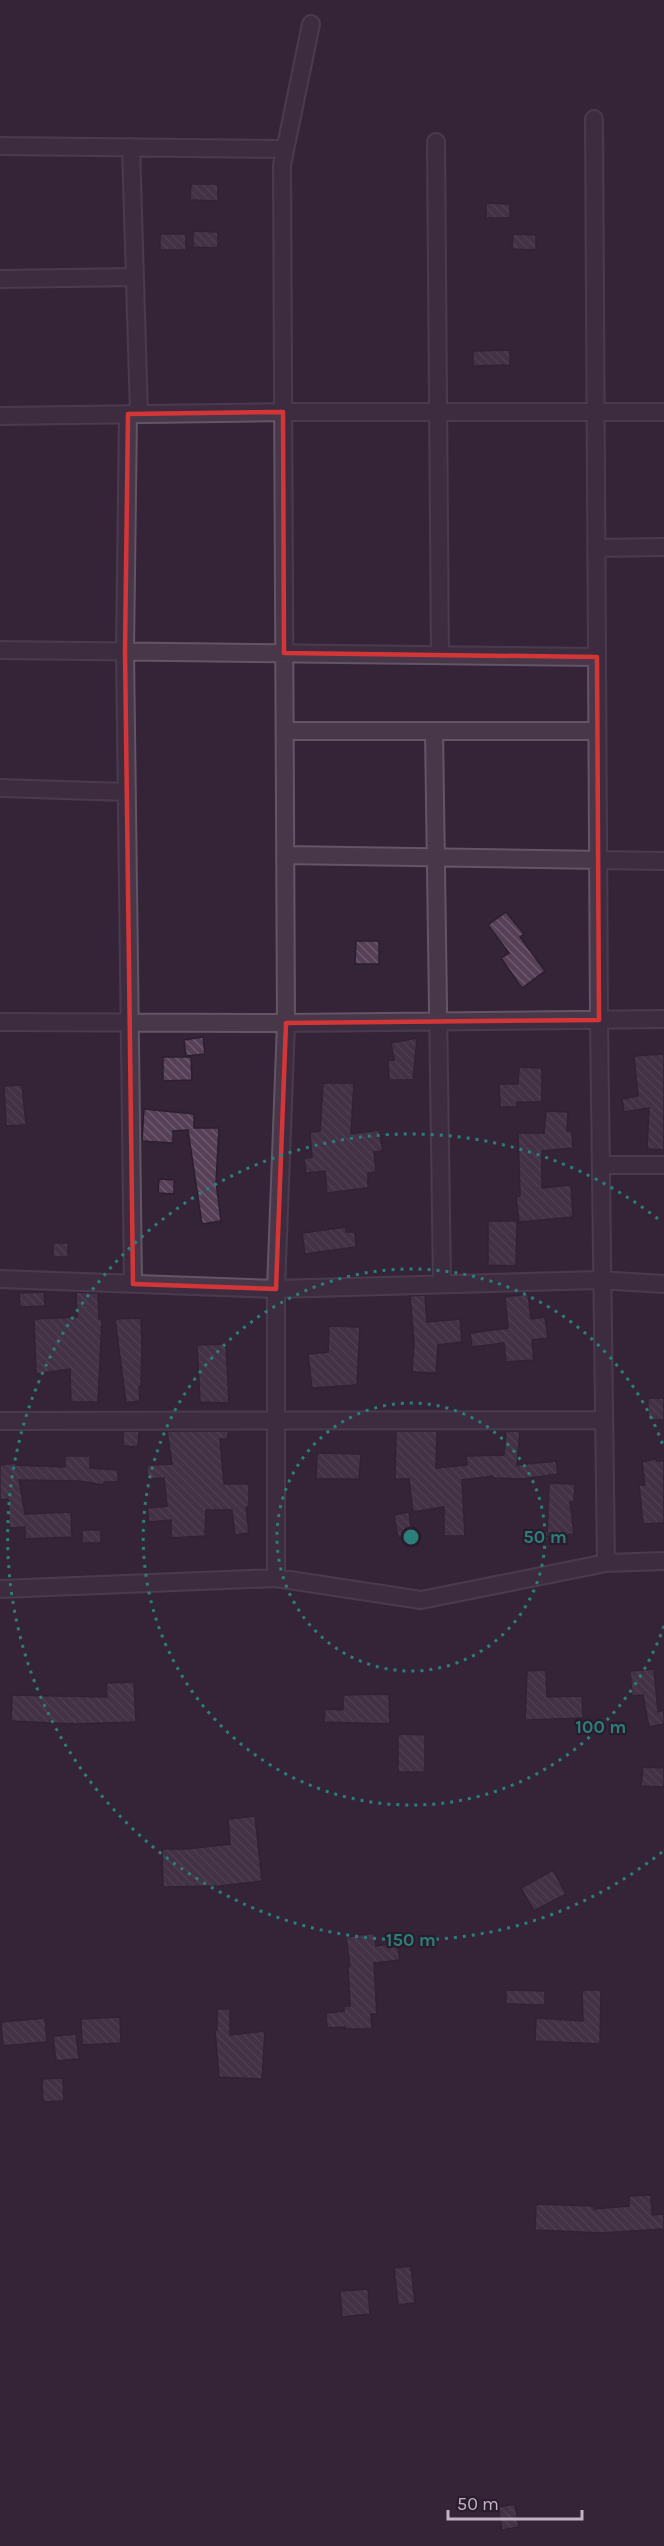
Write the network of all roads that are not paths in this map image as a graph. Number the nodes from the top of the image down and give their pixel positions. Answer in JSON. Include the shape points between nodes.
{"nodes":[{"id":1,"x":312,"y":24,"type":"dead end"},
{"id":2,"x":594,"y":118,"type":"dead end"},
{"id":3,"x":436,"y":142,"type":"dead end"},
{"id":4,"x":0,"y":146,"type":"edge"},
{"id":5,"x":131,"y":147,"type":"junction"},
{"id":6,"x":285,"y":149,"type":"junction"},
{"id":7,"x":135,"y":277,"type":"junction"},
{"id":8,"x":0,"y":279,"type":"edge"},
{"id":9,"x":283,"y":412,"type":"junction"},
{"id":10,"x":438,"y":412,"type":"junction"},
{"id":11,"x":596,"y":412,"type":"junction"},
{"id":12,"x":664,"y":412,"type":"edge"},
{"id":13,"x":134,"y":414,"type":"junction"},
{"id":14,"x":0,"y":416,"type":"edge"},
{"id":15,"x":664,"y":547,"type":"edge"},
{"id":16,"x":596,"y":548,"type":"junction"},
{"id":17,"x":0,"y":650,"type":"edge"},
{"id":18,"x":125,"y":651,"type":"junction"},
{"id":19,"x":284,"y":653,"type":"junction"},
{"id":20,"x":440,"y":655,"type":"junction"},
{"id":21,"x":597,"y":657,"type":"junction"},
{"id":22,"x":285,"y":731,"type":"junction"},
{"id":23,"x":434,"y":731,"type":"junction"},
{"id":24,"x":597,"y":731,"type":"junction"},
{"id":25,"x":0,"y":788,"type":"edge"},
{"id":26,"x":127,"y":792,"type":"junction"},
{"id":27,"x":285,"y":855,"type":"junction"},
{"id":28,"x":436,"y":858,"type":"junction"},
{"id":29,"x":598,"y":860,"type":"junction"},
{"id":30,"x":664,"y":861,"type":"edge"},
{"id":31,"x":664,"y":1019,"type":"edge"},
{"id":32,"x":599,"y":1020,"type":"junction"},
{"id":33,"x":439,"y":1021,"type":"junction"},
{"id":34,"x":0,"y":1022,"type":"edge"},
{"id":35,"x":130,"y":1022,"type":"junction"},
{"id":36,"x":286,"y":1023,"type":"junction"},
{"id":37,"x":601,"y":1165,"type":"junction"},
{"id":38,"x":664,"y":1165,"type":"edge"},
{"id":39,"x":0,"y":1279,"type":"edge"},
{"id":40,"x":603,"y":1280,"type":"junction"},
{"id":41,"x":133,"y":1284,"type":"junction"},
{"id":42,"x":442,"y":1284,"type":"junction"},
{"id":43,"x":664,"y":1284,"type":"edge"},
{"id":44,"x":276,"y":1289,"type":"junction"},
{"id":45,"x":276,"y":1420,"type":"junction"},
{"id":46,"x":604,"y":1420,"type":"junction"},
{"id":47,"x":0,"y":1421,"type":"edge"},
{"id":48,"x":664,"y":1561,"type":"edge"},
{"id":49,"x":606,"y":1563,"type":"junction"},
{"id":50,"x":276,"y":1578,"type":"junction"},
{"id":51,"x":0,"y":1589,"type":"edge"}],
"edges":[{"from":1,"to":6,"type":"street"},
{"from":2,"to":11,"type":"street"},
{"from":3,"to":10,"type":"street"},
{"from":4,"to":5,"type":"street"},
{"from":5,"to":6,"type":"street"},
{"from":5,"to":7,"type":"street"},
{"from":6,"to":9,"type":"street"},
{"from":7,"to":8,"type":"street"},
{"from":7,"to":13,"type":"street"},
{"from":9,"to":10,"type":"street"},
{"from":9,"to":13,"type":"street"},
{"from":9,"to":19,"type":"street"},
{"from":10,"to":11,"type":"street"},
{"from":10,"to":20,"type":"street"},
{"from":11,"to":12,"type":"street"},
{"from":11,"to":16,"type":"street"},
{"from":13,"to":14,"type":"street"},
{"from":13,"to":18,"type":"street"},
{"from":15,"to":16,"type":"street"},
{"from":16,"to":21,"type":"street"},
{"from":17,"to":18,"type":"street"},
{"from":18,"to":19,"type":"street"},
{"from":18,"to":26,"type":"street"},
{"from":19,"to":20,"type":"street"},
{"from":19,"to":22,"type":"street"},
{"from":20,"to":21,"type":"street"},
{"from":21,"to":24,"type":"street"},
{"from":22,"to":23,"type":"street"},
{"from":22,"to":27,"type":"street"},
{"from":23,"to":24,"type":"street"},
{"from":23,"to":28,"type":"street"},
{"from":24,"to":29,"type":"street"},
{"from":25,"to":26,"type":"street"},
{"from":26,"to":35,"type":"street"},
{"from":27,"to":28,"type":"street"},
{"from":27,"to":36,"type":"street"},
{"from":28,"to":29,"type":"street"},
{"from":28,"to":33,"type":"street"},
{"from":29,"to":30,"type":"street"},
{"from":29,"to":32,"type":"street"},
{"from":31,"to":32,"type":"street"},
{"from":32,"to":33,"type":"street"},
{"from":32,"to":37,"type":"street"},
{"from":33,"to":36,"type":"street"},
{"from":33,"to":42,"type":"street"},
{"from":34,"to":35,"type":"street"},
{"from":35,"to":36,"type":"street"},
{"from":35,"to":41,"type":"street"},
{"from":36,"to":44,"type":"street"},
{"from":37,"to":38,"type":"street"},
{"from":37,"to":40,"type":"street"},
{"from":39,"to":41,"type":"street"},
{"from":40,"to":42,"type":"street"},
{"from":40,"to":43,"type":"street"},
{"from":40,"to":46,"type":"street"},
{"from":41,"to":44,"type":"street"},
{"from":42,"to":44,"type":"street"},
{"from":44,"to":45,"type":"street"},
{"from":45,"to":46,"type":"street"},
{"from":45,"to":47,"type":"street"},
{"from":45,"to":50,"type":"street"},
{"from":46,"to":49,"type":"street"},
{"from":48,"to":49,"type":"street"},
{"from":49,"to":50,"type":"street","via":[[421,1600]]},
{"from":50,"to":51,"type":"street"}]}
